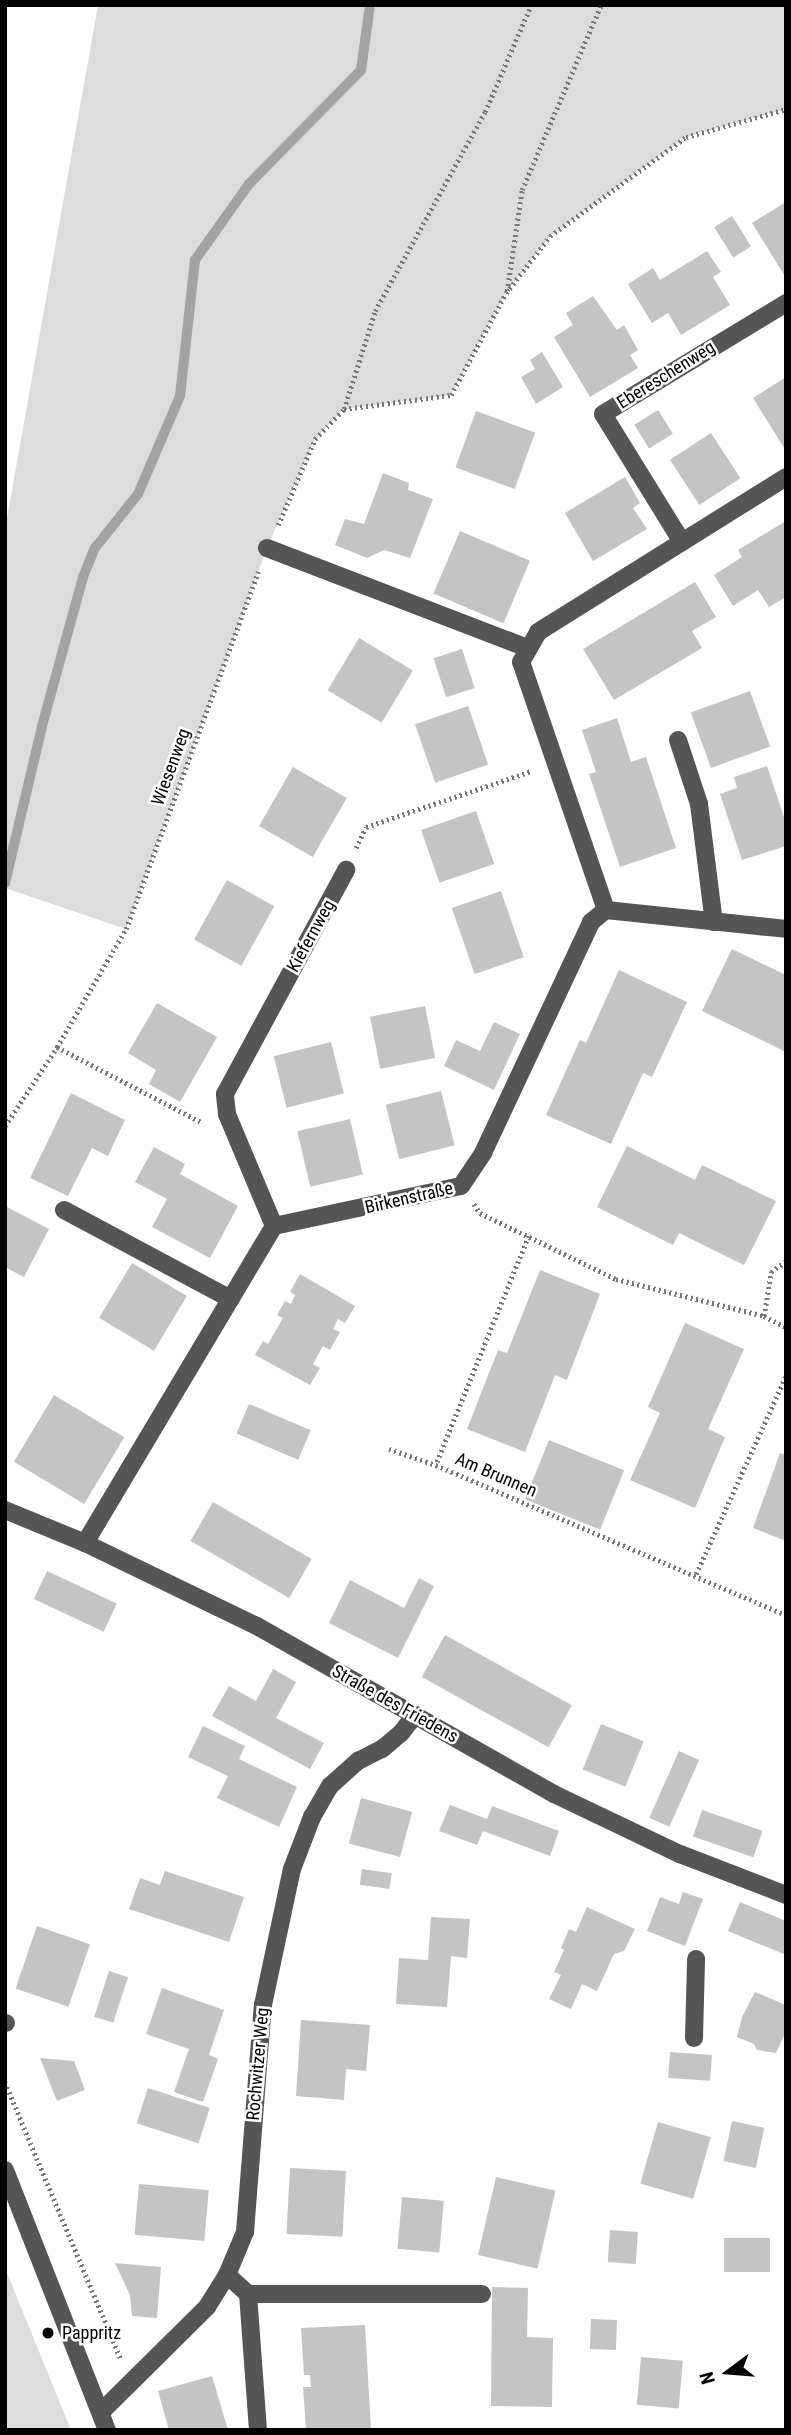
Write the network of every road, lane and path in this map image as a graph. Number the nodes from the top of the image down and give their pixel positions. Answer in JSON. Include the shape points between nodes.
{"nodes":[{"id":1,"x":531,"y":5,"type":"edge"},
{"id":2,"x":601,"y":5,"type":"edge"},
{"id":3,"x":786,"y":108,"type":"edge"},
{"id":4,"x":506,"y":293,"type":"junction"},
{"id":5,"x":786,"y":303,"type":"edge"},
{"id":6,"x":344,"y":409,"type":"junction"},
{"id":7,"x":786,"y":477,"type":"edge"},
{"id":8,"x":682,"y":542,"type":"junction"},
{"id":9,"x":267,"y":548,"type":"junction"},
{"id":10,"x":528,"y":648,"type":"junction"},
{"id":11,"x":678,"y":740,"type":"dead end"},
{"id":12,"x":555,"y":762,"type":"junction"},
{"id":13,"x":346,"y":870,"type":"joint"},
{"id":14,"x":606,"y":910,"type":"junction"},
{"id":15,"x":714,"y":922,"type":"junction"},
{"id":16,"x":786,"y":929,"type":"edge"},
{"id":17,"x":57,"y":1047,"type":"junction"},
{"id":18,"x":227,"y":1114,"type":"junction"},
{"id":19,"x":5,"y":1126,"type":"edge"},
{"id":20,"x":461,"y":1186,"type":"junction"},
{"id":21,"x":64,"y":1210,"type":"dead end"},
{"id":22,"x":274,"y":1226,"type":"junction"},
{"id":23,"x":528,"y":1236,"type":"junction"},
{"id":24,"x":786,"y":1261,"type":"edge"},
{"id":25,"x":230,"y":1299,"type":"junction"},
{"id":26,"x":764,"y":1316,"type":"junction"},
{"id":27,"x":786,"y":1327,"type":"edge"},
{"id":28,"x":786,"y":1376,"type":"edge"},
{"id":29,"x":389,"y":1449,"type":"dead end"},
{"id":30,"x":436,"y":1465,"type":"junction"},
{"id":31,"x":5,"y":1510,"type":"edge"},
{"id":32,"x":85,"y":1543,"type":"junction"},
{"id":33,"x":696,"y":1574,"type":"junction"},
{"id":34,"x":786,"y":1615,"type":"edge"},
{"id":35,"x":415,"y":1715,"type":"junction"},
{"id":36,"x":786,"y":1895,"type":"edge"},
{"id":37,"x":696,"y":1959,"type":"dead end"},
{"id":38,"x":694,"y":2038,"type":"dead end"},
{"id":39,"x":5,"y":2081,"type":"edge"},
{"id":40,"x":5,"y":2170,"type":"edge"},
{"id":41,"x":227,"y":2275,"type":"junction"},
{"id":42,"x":248,"y":2294,"type":"junction"},
{"id":43,"x":482,"y":2294,"type":"dead end"},
{"id":44,"x":130,"y":2383,"type":"junction"},
{"id":45,"x":101,"y":2412,"type":"junction"},
{"id":46,"x":107,"y":2430,"type":"edge"},
{"id":47,"x":258,"y":2430,"type":"edge"}],
"edges":[{"from":1,"to":6,"type":"path","via":[[485,112],[375,311]]},
{"from":2,"to":4,"type":"path","via":[[522,190]]},
{"from":3,"to":4,"type":"path","via":[[687,137],[550,236]]},
{"from":4,"to":6,"type":"path","via":[[451,395]]},
{"from":5,"to":8,"type":"street","name":"Ebereschenweg","via":[[603,414]]},
{"from":6,"to":9,"type":"path","name":"Wiesenweg","via":[[315,439]]},
{"from":7,"to":8,"type":"street"},
{"from":8,"to":10,"type":"street","via":[[538,632]]},
{"from":9,"to":10,"type":"street"},
{"from":9,"to":17,"type":"path","name":"Wiesenweg","via":[[125,929]]},
{"from":10,"to":12,"type":"street","via":[[521,662]]},
{"from":11,"to":15,"type":"street","via":[[699,803]]},
{"from":12,"to":13,"type":"path","via":[[366,827]]},
{"from":12,"to":14,"type":"street"},
{"from":13,"to":18,"type":"street","name":"Kiefernweg","via":[[225,1094]]},
{"from":14,"to":15,"type":"street"},
{"from":14,"to":20,"type":"street","name":"Birkenstraße","via":[[591,922],[483,1153]]},
{"from":15,"to":16,"type":"street"},
{"from":17,"to":18,"type":"path","via":[[206,1124]]},
{"from":17,"to":19,"type":"path","name":"Wiesenweg"},
{"from":18,"to":22,"type":"street"},
{"from":20,"to":22,"type":"street","name":"Birkenstraße"},
{"from":20,"to":23,"type":"path","via":[[480,1213]]},
{"from":21,"to":25,"type":"street"},
{"from":22,"to":25,"type":"street"},
{"from":23,"to":26,"type":"path","via":[[616,1279]]},
{"from":23,"to":30,"type":"path","name":"Am Brunnen"},
{"from":24,"to":26,"type":"path","via":[[771,1272]]},
{"from":25,"to":32,"type":"street"},
{"from":26,"to":27,"type":"path"},
{"from":28,"to":33,"type":"path"},
{"from":29,"to":30,"type":"path"},
{"from":30,"to":33,"type":"path","name":"Am Brunnen"},
{"from":31,"to":32,"type":"street","name":"Straße des Friedens"},
{"from":32,"to":35,"type":"street","name":"Straße des Friedens","via":[[257,1626]]},
{"from":33,"to":34,"type":"path","name":"Am Brunnen"},
{"from":35,"to":36,"type":"street","name":"Straße des Friedens","via":[[554,1794],[680,1854]]},
{"from":35,"to":41,"type":"street","name":"Rochwitzer Weg","via":[[382,1749],[358,1761],[330,1786],[292,1869],[263,2005],[245,2231]]},
{"from":37,"to":38,"type":"street"},
{"from":39,"to":44,"type":"path"},
{"from":40,"to":45,"type":"street"},
{"from":41,"to":42,"type":"street"},
{"from":41,"to":44,"type":"street","name":"Rochwitzer Weg","via":[[207,2307]]},
{"from":42,"to":43,"type":"street"},
{"from":42,"to":47,"type":"street"},
{"from":44,"to":45,"type":"street","name":"Rochwitzer Weg"},
{"from":45,"to":46,"type":"street"}]}
